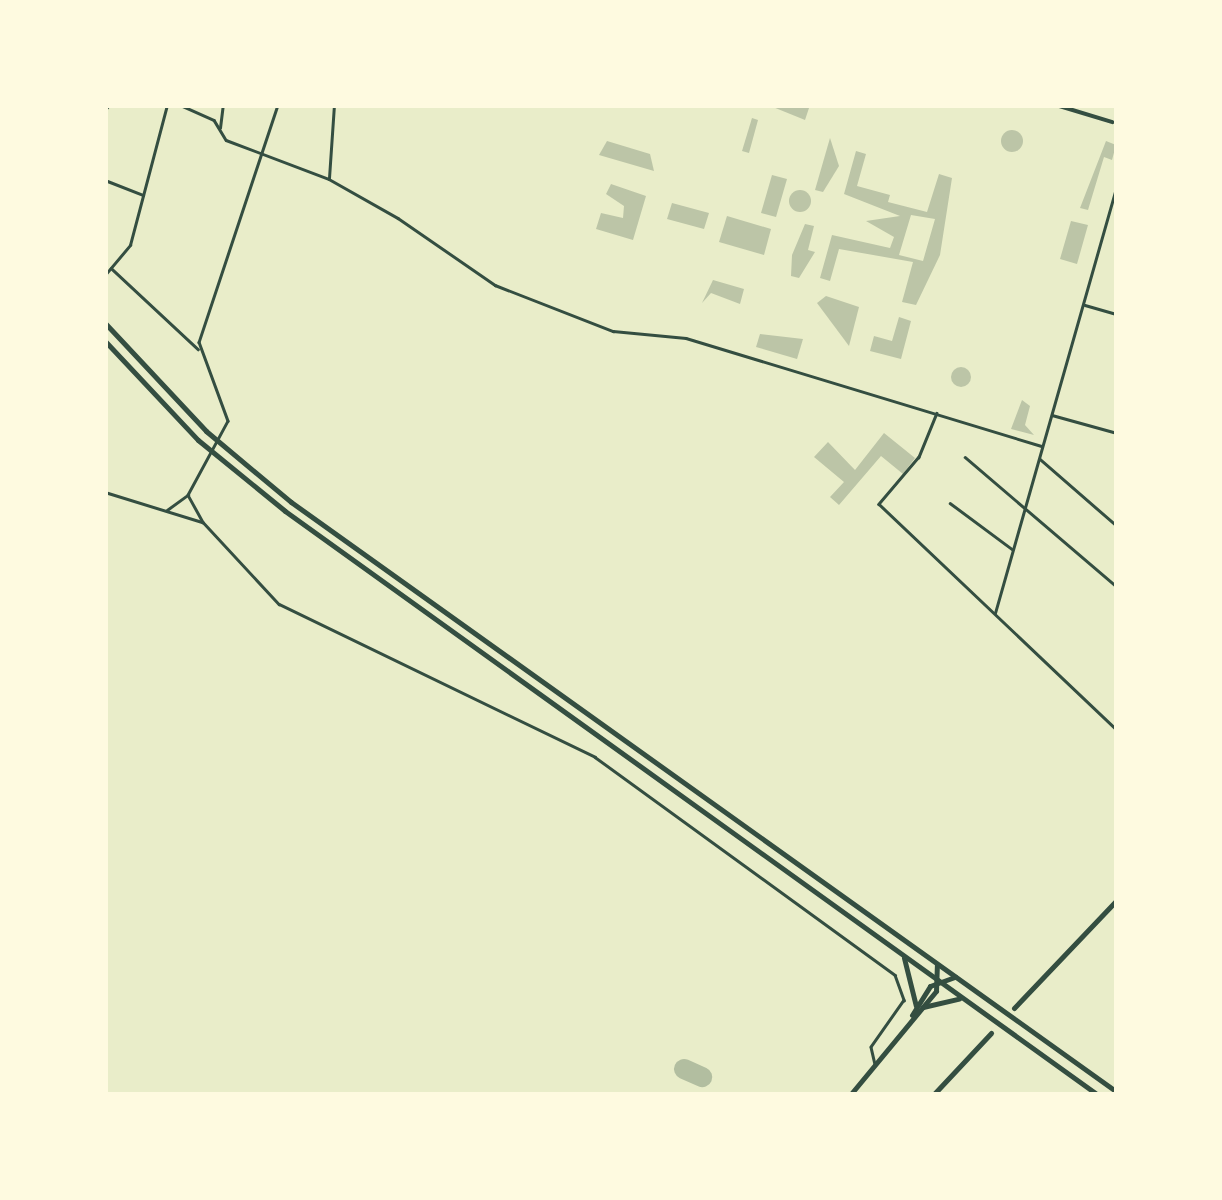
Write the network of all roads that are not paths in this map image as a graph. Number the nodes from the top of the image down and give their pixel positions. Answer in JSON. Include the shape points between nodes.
{"nodes":[{"id":1,"x":109,"y":105,"type":"edge"},
{"id":2,"x":167,"y":105,"type":"edge"},
{"id":3,"x":180,"y":105,"type":"edge"},
{"id":4,"x":222,"y":105,"type":"edge"},
{"id":5,"x":278,"y":105,"type":"edge"},
{"id":6,"x":334,"y":105,"type":"edge"},
{"id":7,"x":1056,"y":105,"type":"edge"},
{"id":8,"x":105,"y":110,"type":"edge"},
{"id":9,"x":1117,"y":114,"type":"edge"},
{"id":10,"x":1112,"y":122,"type":"junction"},
{"id":11,"x":220,"y":129,"type":"junction"},
{"id":12,"x":1117,"y":134,"type":"edge"},
{"id":13,"x":260,"y":151,"type":"junction"},
{"id":14,"x":329,"y":179,"type":"junction"},
{"id":15,"x":105,"y":180,"type":"edge"},
{"id":16,"x":1117,"y":184,"type":"edge"},
{"id":17,"x":144,"y":196,"type":"junction"},
{"id":18,"x":110,"y":267,"type":"junction"},
{"id":19,"x":105,"y":275,"type":"edge"},
{"id":20,"x":1082,"y":304,"type":"junction"},
{"id":21,"x":1117,"y":314,"type":"edge"},
{"id":22,"x":105,"y":323,"type":"edge"},
{"id":23,"x":105,"y":340,"type":"edge"},
{"id":24,"x":198,"y":349,"type":"junction"},
{"id":25,"x":936,"y":414,"type":"junction"},
{"id":26,"x":1051,"y":414,"type":"junction"},
{"id":27,"x":1117,"y":433,"type":"edge"},
{"id":28,"x":1042,"y":446,"type":"junction"},
{"id":29,"x":966,"y":457,"type":"dead end"},
{"id":30,"x":1039,"y":459,"type":"junction"},
{"id":31,"x":105,"y":492,"type":"edge"},
{"id":32,"x":188,"y":494,"type":"junction"},
{"id":33,"x":950,"y":503,"type":"dead end"},
{"id":34,"x":1026,"y":503,"type":"junction"},
{"id":35,"x":166,"y":510,"type":"junction"},
{"id":36,"x":203,"y":522,"type":"junction"},
{"id":37,"x":1117,"y":526,"type":"edge"},
{"id":38,"x":1013,"y":550,"type":"junction"},
{"id":39,"x":1117,"y":587,"type":"edge"},
{"id":40,"x":995,"y":613,"type":"junction"},
{"id":41,"x":1117,"y":730,"type":"edge"},
{"id":42,"x":1117,"y":900,"type":"edge"},
{"id":43,"x":898,"y":952,"type":"junction"},
{"id":44,"x":937,"y":965,"type":"junction"},
{"id":45,"x":955,"y":977,"type":"junction"},
{"id":46,"x":939,"y":982,"type":"junction"},
{"id":47,"x":962,"y":1000,"type":"junction"},
{"id":48,"x":920,"y":1006,"type":"junction"},
{"id":49,"x":1014,"y":1008,"type":"dead end"},
{"id":50,"x":992,"y":1033,"type":"dead end"},
{"id":51,"x":875,"y":1064,"type":"junction"},
{"id":52,"x":1117,"y":1092,"type":"edge"},
{"id":53,"x":850,"y":1095,"type":"edge"},
{"id":54,"x":933,"y":1095,"type":"edge"},
{"id":55,"x":1098,"y":1095,"type":"edge"}],
"edges":[{"from":1,"to":8,"type":"street"},
{"from":2,"to":17,"type":"street"},
{"from":3,"to":11,"type":"street"},
{"from":4,"to":11,"type":"street"},
{"from":5,"to":13,"type":"street"},
{"from":6,"to":14,"type":"street"},
{"from":7,"to":10,"type":"street"},
{"from":9,"to":10,"type":"street"},
{"from":10,"to":12,"type":"street"},
{"from":11,"to":13,"type":"street","via":[[226,140]]},
{"from":13,"to":14,"type":"street"},
{"from":13,"to":24,"type":"street"},
{"from":14,"to":25,"type":"street","via":[[495,286],[577,318],[686,338]]},
{"from":15,"to":17,"type":"street"},
{"from":16,"to":20,"type":"street"},
{"from":17,"to":18,"type":"street","via":[[130,244]]},
{"from":18,"to":19,"type":"street"},
{"from":18,"to":24,"type":"street"},
{"from":20,"to":21,"type":"street"},
{"from":20,"to":26,"type":"street"},
{"from":22,"to":44,"type":"main road","via":[[231,454]]},
{"from":23,"to":43,"type":"main road","via":[[223,462]]},
{"from":24,"to":32,"type":"street","via":[[228,421]]},
{"from":25,"to":28,"type":"street"},
{"from":25,"to":40,"type":"street","via":[[920,457],[878,504]]},
{"from":26,"to":27,"type":"street"},
{"from":26,"to":28,"type":"street"},
{"from":28,"to":30,"type":"street"},
{"from":29,"to":34,"type":"street"},
{"from":30,"to":34,"type":"street"},
{"from":30,"to":37,"type":"street"},
{"from":31,"to":35,"type":"street"},
{"from":32,"to":35,"type":"street"},
{"from":32,"to":36,"type":"street"},
{"from":33,"to":38,"type":"street"},
{"from":34,"to":38,"type":"street"},
{"from":34,"to":39,"type":"street"},
{"from":35,"to":36,"type":"street"},
{"from":36,"to":51,"type":"street","via":[[280,604],[595,757],[892,972],[904,1000],[871,1047]]},
{"from":38,"to":40,"type":"street"},
{"from":40,"to":41,"type":"street"},
{"from":42,"to":49,"type":"main road"},
{"from":43,"to":46,"type":"main road"},
{"from":43,"to":48,"type":"main road","via":[[915,976]]},
{"from":44,"to":45,"type":"main road"},
{"from":44,"to":46,"type":"main road"},
{"from":45,"to":46,"type":"main road"},
{"from":45,"to":52,"type":"main road"},
{"from":46,"to":47,"type":"main road"},
{"from":46,"to":48,"type":"main road"},
{"from":47,"to":48,"type":"main road"},
{"from":47,"to":55,"type":"main road"},
{"from":48,"to":51,"type":"main road"},
{"from":50,"to":54,"type":"main road"},
{"from":51,"to":53,"type":"main road"}]}
